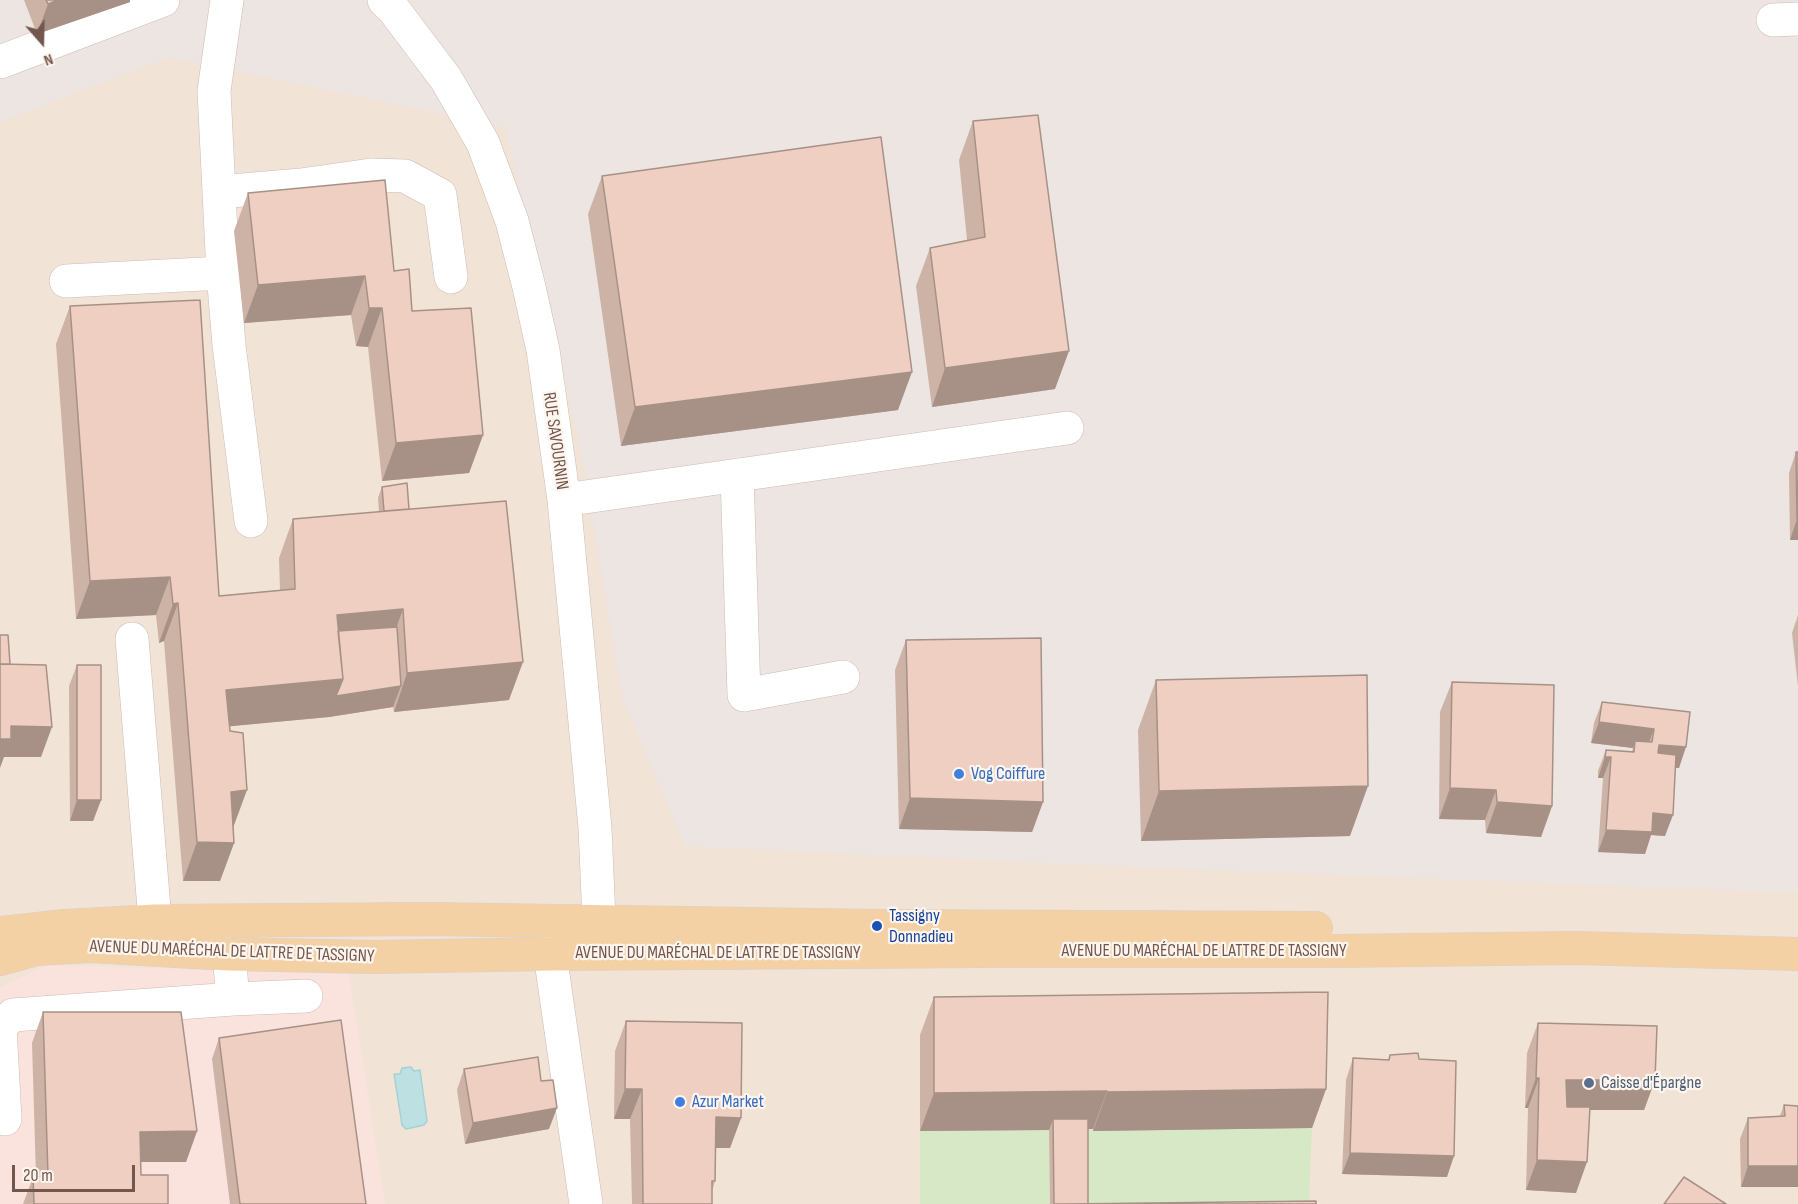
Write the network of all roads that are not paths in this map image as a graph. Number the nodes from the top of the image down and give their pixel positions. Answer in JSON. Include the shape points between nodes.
{"nodes":[{"id":1,"x":163,"y":0,"type":"edge"},
{"id":2,"x":227,"y":0,"type":"edge"},
{"id":3,"x":384,"y":0,"type":"edge"},
{"id":4,"x":0,"y":62,"type":"edge"},
{"id":5,"x":219,"y":192,"type":"junction"},
{"id":6,"x":223,"y":273,"type":"junction"},
{"id":7,"x":451,"y":277,"type":"dead end"},
{"id":8,"x":66,"y":281,"type":"dead end"},
{"id":9,"x":1067,"y":428,"type":"dead end"},
{"id":10,"x":737,"y":475,"type":"junction"},
{"id":11,"x":564,"y":501,"type":"junction"},
{"id":12,"x":251,"y":521,"type":"dead end"},
{"id":13,"x":132,"y":639,"type":"dead end"},
{"id":14,"x":843,"y":677,"type":"dead end"},
{"id":15,"x":599,"y":920,"type":"junction"},
{"id":16,"x":155,"y":921,"type":"junction"},
{"id":17,"x":1798,"y":931,"type":"edge"},
{"id":18,"x":0,"y":933,"type":"edge"},
{"id":19,"x":229,"y":954,"type":"junction"},
{"id":20,"x":550,"y":954,"type":"junction"},
{"id":21,"x":1798,"y":954,"type":"edge"},
{"id":22,"x":0,"y":959,"type":"edge"},
{"id":23,"x":306,"y":996,"type":"dead end"},
{"id":24,"x":233,"y":999,"type":"junction"},
{"id":25,"x":5,"y":1119,"type":"dead end"},
{"id":26,"x":586,"y":1204,"type":"edge"}],
"edges":[{"from":1,"to":4,"type":"street"},
{"from":2,"to":5,"type":"street","via":[[214,91]]},
{"from":3,"to":11,"type":"street","name":"RUE SAVOURNIN","via":[[446,79],[483,143],[512,221],[543,350]]},
{"from":5,"to":6,"type":"street"},
{"from":5,"to":7,"type":"street","via":[[370,175],[405,176],[440,195]]},
{"from":6,"to":8,"type":"street"},
{"from":6,"to":12,"type":"street"},
{"from":9,"to":10,"type":"street"},
{"from":10,"to":11,"type":"street"},
{"from":10,"to":14,"type":"street","via":[[744,695]]},
{"from":11,"to":15,"type":"street","name":"RUE SAVOURNIN","via":[[596,828]]},
{"from":13,"to":16,"type":"street"},
{"from":15,"to":16,"type":"main road","name":"AVENUE DU MARÉCHAL DE LATTRE DE TASSIGNY"},
{"from":15,"to":17,"type":"main road","name":"AVENUE DU MARÉCHAL DE LATTRE DE TASSIGNY","via":[[877,926]]},
{"from":15,"to":20,"type":"street"},
{"from":16,"to":18,"type":"main road","name":"AVENUE DU MARÉCHAL DE LATTRE DE TASSIGNY"},
{"from":19,"to":20,"type":"main road","name":"AVENUE DU MARÉCHAL DE LATTRE DE TASSIGNY"},
{"from":19,"to":22,"type":"main road","name":"AVENUE DU MARÉCHAL DE LATTRE DE TASSIGNY","via":[[91,946],[36,949]]},
{"from":19,"to":24,"type":"street"},
{"from":20,"to":21,"type":"main road","name":"AVENUE DU MARÉCHAL DE LATTRE DE TASSIGNY","via":[[1576,948]]},
{"from":20,"to":26,"type":"street"},
{"from":23,"to":24,"type":"street"},
{"from":24,"to":25,"type":"street","via":[[13,1015],[0,1027]]}]}
